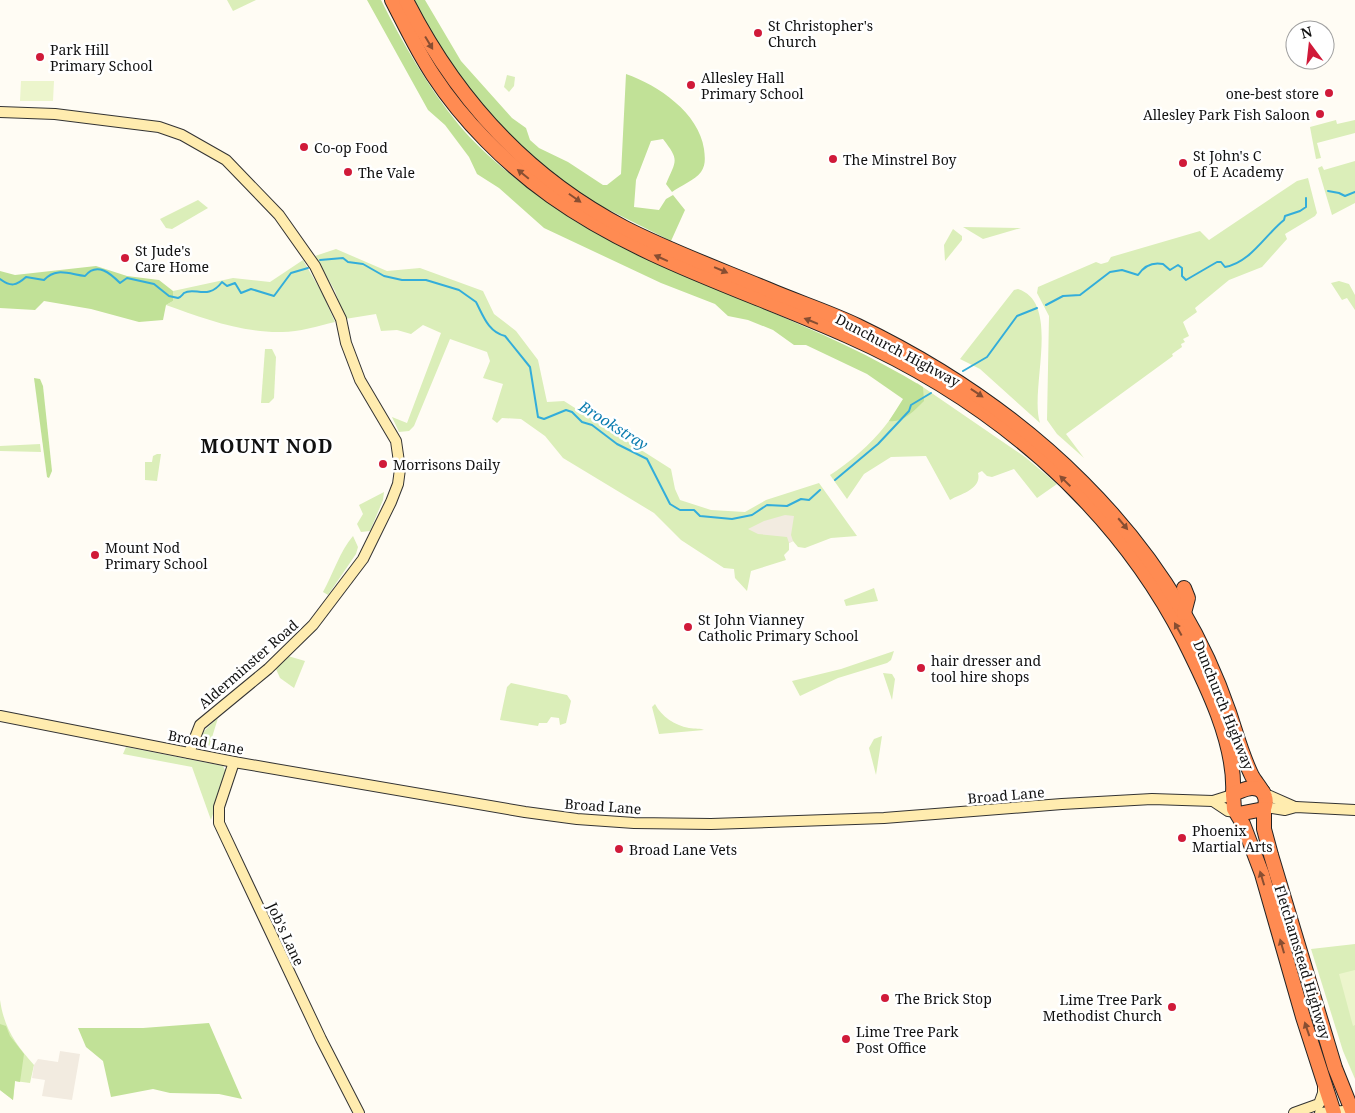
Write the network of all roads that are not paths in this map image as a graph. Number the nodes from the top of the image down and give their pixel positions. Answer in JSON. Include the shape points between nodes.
{"nodes":[{"id":1,"x":392,"y":0,"type":"edge"},
{"id":2,"x":406,"y":0,"type":"edge"},
{"id":3,"x":0,"y":112,"type":"edge"},
{"id":4,"x":1184,"y":588,"type":"dead end"},
{"id":5,"x":1184,"y":613,"type":"junction"},
{"id":6,"x":0,"y":716,"type":"edge"},
{"id":7,"x":189,"y":753,"type":"junction"},
{"id":8,"x":234,"y":762,"type":"junction"},
{"id":9,"x":1232,"y":795,"type":"junction"},
{"id":10,"x":1264,"y":800,"type":"junction"},
{"id":11,"x":1213,"y":801,"type":"junction"},
{"id":12,"x":1355,"y":810,"type":"edge"},
{"id":13,"x":1237,"y":813,"type":"junction"},
{"id":14,"x":1354,"y":1108,"type":"edge"},
{"id":15,"x":1327,"y":1110,"type":"edge"},
{"id":16,"x":359,"y":1113,"type":"edge"},
{"id":17,"x":1294,"y":1113,"type":"edge"}],
"edges":[{"from":9,"to":1,"type":"highway","name":"Dunchurch Highway","one_way":true,"via":[[1233,770],[1222,731],[1198,667],[1178,629],[1159,595],[1118,537],[1066,481],[1001,425],[935,380],[849,336],[620,239],[549,195],[518,170],[464,115],[433,75]]},
{"from":2,"to":5,"type":"highway","name":"Dunchurch Highway","one_way":true,"via":[[445,69],[473,107],[524,160],[585,205],[625,228],[857,325],[970,389],[1041,442],[1122,522]]},
{"from":3,"to":7,"type":"street","name":"Alderminster Road","via":[[55,114],[159,127],[177,132],[226,160],[279,215],[315,266],[341,319],[360,380],[396,441],[400,466],[398,484],[372,544],[331,604],[285,653],[200,726]]},
{"from":4,"to":5,"type":"highway","via":[[1188,598]]},
{"from":5,"to":10,"type":"highway","name":"Dunchurch Highway","via":[[1208,659]]},
{"from":6,"to":7,"type":"street","name":"Broad Lane"},
{"from":7,"to":8,"type":"street","name":"Broad Lane"},
{"from":8,"to":11,"type":"street","name":"Broad Lane","via":[[525,812],[663,824],[908,817],[1152,799]]},
{"from":8,"to":16,"type":"street","name":"Job's Lane","via":[[219,807],[220,822]]},
{"from":9,"to":10,"type":"highway","via":[[1250,788],[1258,789]]},
{"from":9,"to":11,"type":"street","name":"Broad Lane"},
{"from":9,"to":13,"type":"highway","name":"Dunchurch Highway"},
{"from":10,"to":12,"type":"street","via":[[1285,810],[1296,807]]},
{"from":10,"to":13,"type":"highway"},
{"from":10,"to":14,"type":"highway","name":"Fletchamstead Highway","via":[[1264,829],[1271,855],[1335,1068]]},
{"from":11,"to":13,"type":"street","name":"Broad Lane"},
{"from":15,"to":13,"type":"highway","name":"Fletchamstead Highway","one_way":true,"via":[[1322,1075],[1297,1000],[1262,874]]},
{"from":14,"to":15,"type":"street"},
{"from":15,"to":17,"type":"street"}]}
